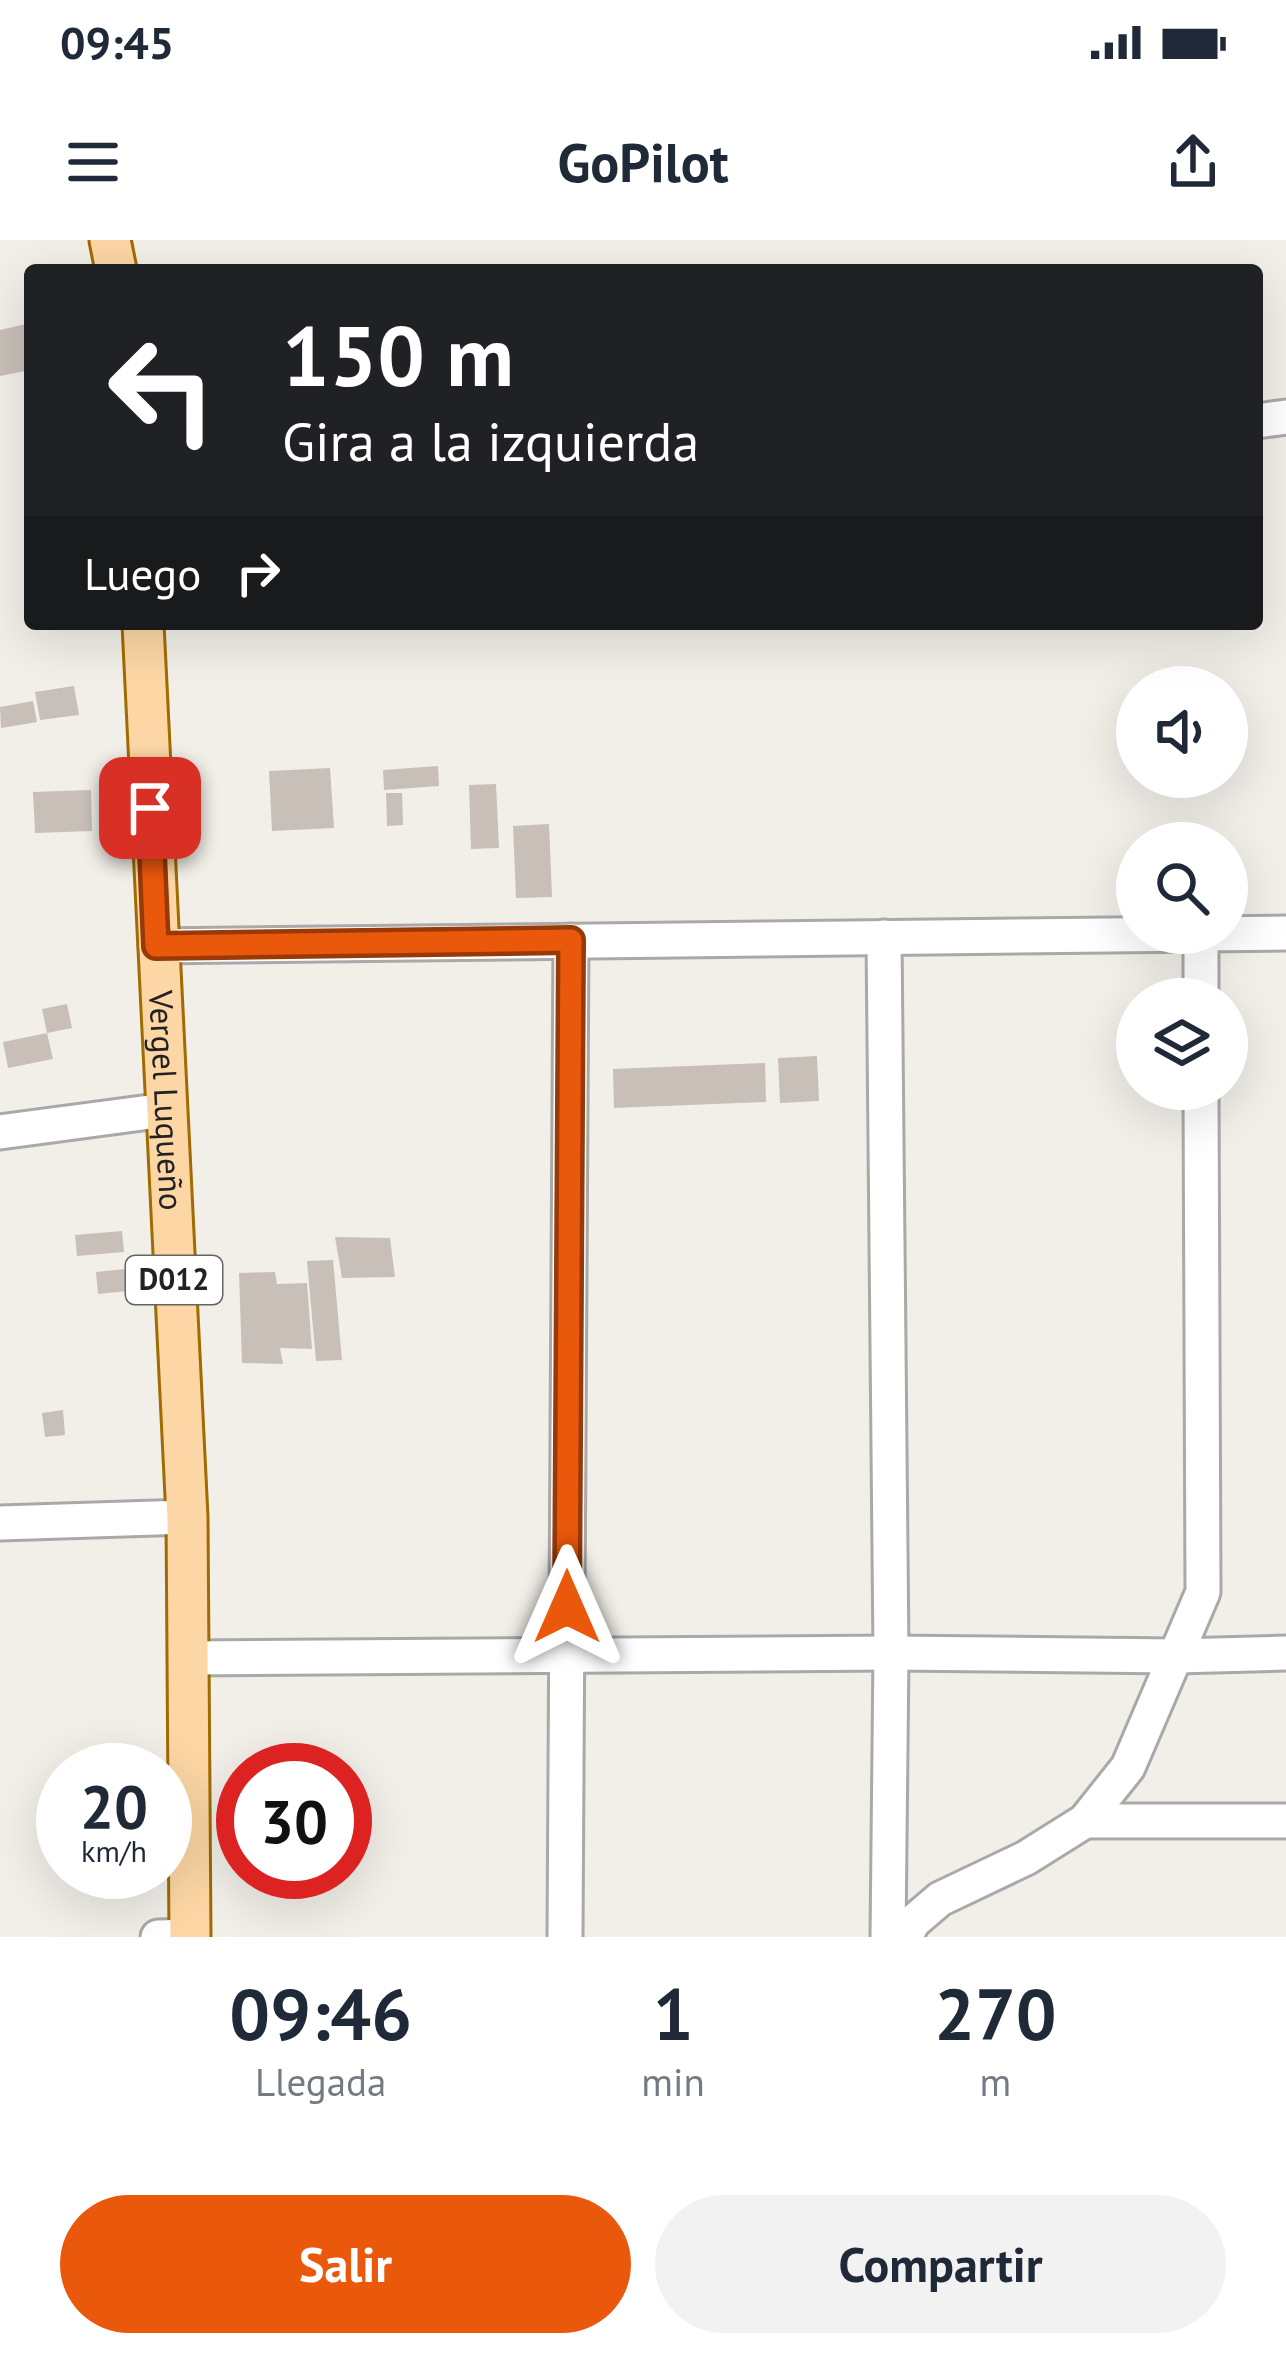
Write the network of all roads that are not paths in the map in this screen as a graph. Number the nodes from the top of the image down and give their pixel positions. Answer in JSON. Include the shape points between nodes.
{"nodes":[{"id":1,"x":142,"y":630,"type":"edge"},
{"id":2,"x":1286,"y":933,"type":"edge"},
{"id":3,"x":1248,"y":934,"type":"edge"},
{"id":4,"x":1116,"y":936,"type":"edge"},
{"id":5,"x":884,"y":937,"type":"junction"},
{"id":6,"x":571,"y":940,"type":"junction"},
{"id":7,"x":156,"y":946,"type":"junction"},
{"id":8,"x":166,"y":1110,"type":"junction"},
{"id":9,"x":1202,"y":1110,"type":"edge"},
{"id":10,"x":0,"y":1132,"type":"edge"},
{"id":11,"x":187,"y":1517,"type":"junction"},
{"id":12,"x":0,"y":1523,"type":"edge"},
{"id":13,"x":891,"y":1653,"type":"junction"},
{"id":14,"x":1286,"y":1653,"type":"edge"},
{"id":15,"x":567,"y":1655,"type":"junction"},
{"id":16,"x":1177,"y":1656,"type":"junction"},
{"id":17,"x":188,"y":1658,"type":"junction"},
{"id":18,"x":1085,"y":1821,"type":"junction"},
{"id":19,"x":1286,"y":1821,"type":"edge"},
{"id":20,"x":190,"y":1936,"type":"edge"},
{"id":21,"x":158,"y":1937,"type":"edge"},
{"id":22,"x":565,"y":1937,"type":"edge"},
{"id":23,"x":888,"y":1937,"type":"edge"},
{"id":24,"x":905,"y":1937,"type":"edge"}],
"edges":[{"from":1,"to":7,"type":"main road","name":"Vergel Luqueño","number":"D012"},
{"from":2,"to":3,"type":"street"},
{"from":4,"to":5,"type":"street"},
{"from":5,"to":6,"type":"street"},
{"from":5,"to":13,"type":"street"},
{"from":6,"to":7,"type":"street"},
{"from":6,"to":15,"type":"street"},
{"from":7,"to":8,"type":"main road","name":"Vergel Luqueño","number":"D012"},
{"from":8,"to":10,"type":"street"},
{"from":8,"to":11,"type":"main road","name":"Vergel Luqueño","number":"D012"},
{"from":9,"to":16,"type":"street","via":[[1203,1592]]},
{"from":11,"to":12,"type":"street"},
{"from":11,"to":17,"type":"main road","name":"Vergel Luqueño","number":"D012"},
{"from":13,"to":15,"type":"street"},
{"from":13,"to":16,"type":"street"},
{"from":13,"to":23,"type":"street"},
{"from":14,"to":16,"type":"street"},
{"from":15,"to":17,"type":"street"},
{"from":15,"to":22,"type":"street"},
{"from":16,"to":18,"type":"street","via":[[1128,1768]]},
{"from":17,"to":20,"type":"main road","name":"Vergel Luqueño","number":"D012"},
{"from":18,"to":19,"type":"street"},
{"from":18,"to":24,"type":"street","via":[[940,1899]]},
{"from":20,"to":21,"type":"street"}]}
